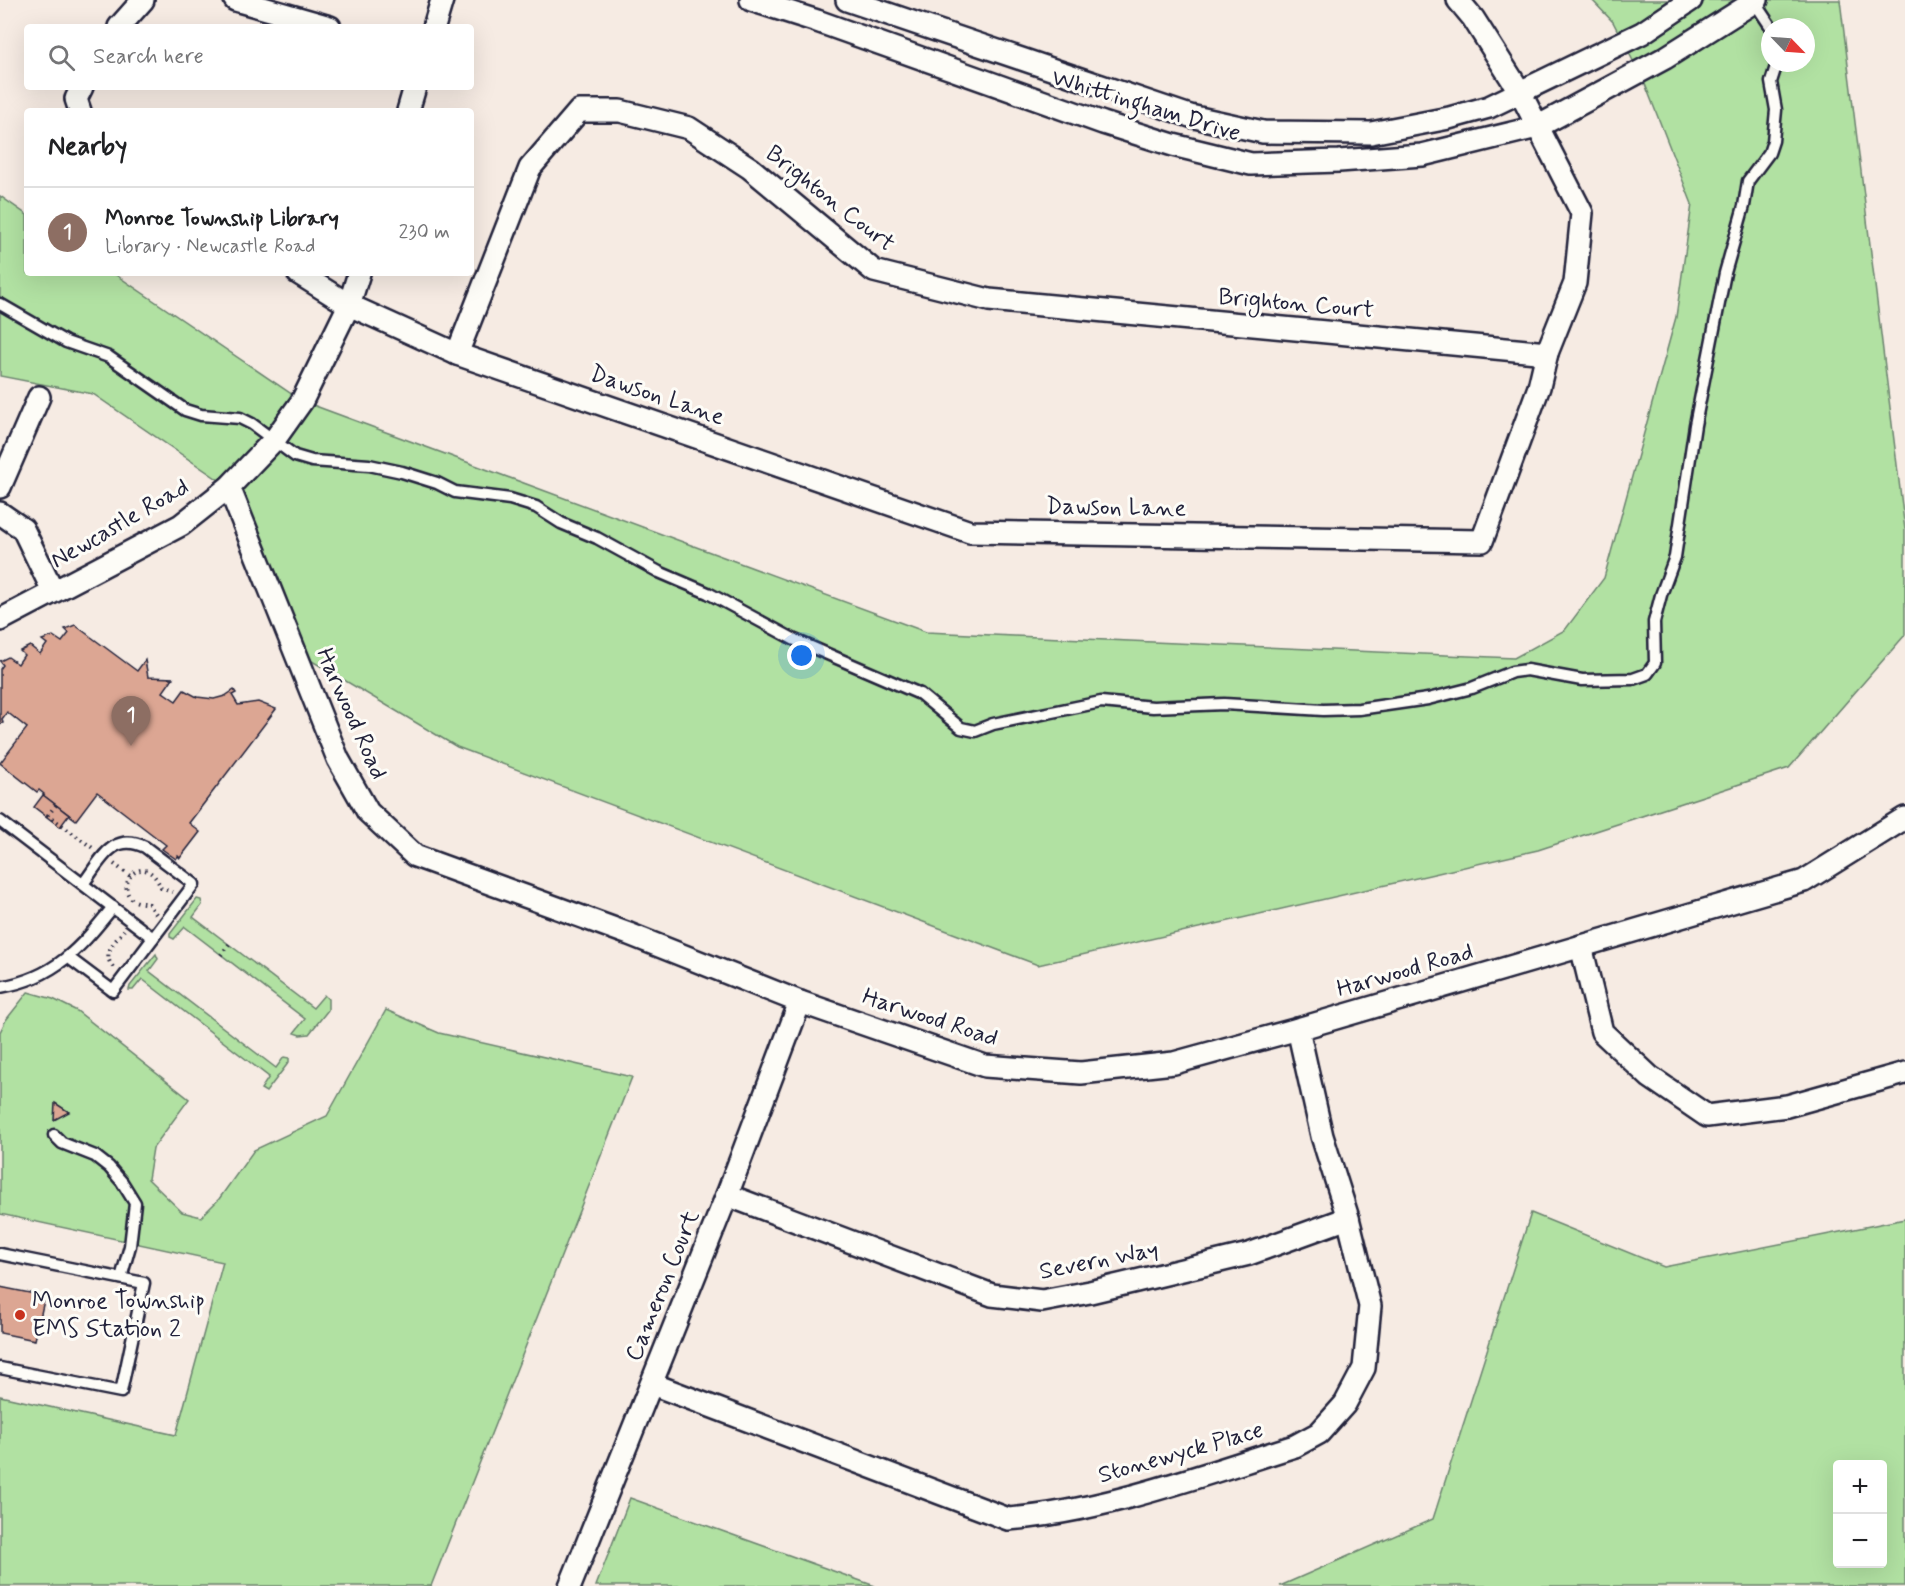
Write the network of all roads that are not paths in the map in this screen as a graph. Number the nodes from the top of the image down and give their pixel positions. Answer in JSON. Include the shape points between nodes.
{"nodes":[{"id":1,"x":143,"y":0,"type":"edge"},
{"id":2,"x":235,"y":0,"type":"edge"},
{"id":3,"x":442,"y":0,"type":"edge"},
{"id":4,"x":751,"y":0,"type":"edge"},
{"id":5,"x":847,"y":0,"type":"edge"},
{"id":6,"x":1458,"y":0,"type":"edge"},
{"id":7,"x":1691,"y":0,"type":"edge"},
{"id":8,"x":1755,"y":1,"type":"edge"},
{"id":9,"x":1765,"y":18,"type":"edge"},
{"id":10,"x":122,"y":24,"type":"edge"},
{"id":11,"x":319,"y":24,"type":"edge"},
{"id":12,"x":435,"y":24,"type":"edge"},
{"id":13,"x":1775,"y":72,"type":"edge"},
{"id":14,"x":80,"y":90,"type":"edge"},
{"id":15,"x":414,"y":90,"type":"edge"},
{"id":16,"x":1520,"y":92,"type":"junction"},
{"id":17,"x":79,"y":108,"type":"edge"},
{"id":18,"x":409,"y":108,"type":"edge"},
{"id":19,"x":1538,"y":127,"type":"junction"},
{"id":20,"x":303,"y":276,"type":"edge"},
{"id":21,"x":358,"y":276,"type":"edge"},
{"id":22,"x":0,"y":304,"type":"edge"},
{"id":23,"x":349,"y":305,"type":"junction"},
{"id":24,"x":1547,"y":353,"type":"junction"},
{"id":25,"x":457,"y":354,"type":"junction"},
{"id":26,"x":39,"y":398,"type":"dead end"},
{"id":27,"x":274,"y":440,"type":"junction"},
{"id":28,"x":0,"y":487,"type":"edge"},
{"id":29,"x":229,"y":487,"type":"junction"},
{"id":30,"x":0,"y":513,"type":"edge"},
{"id":31,"x":53,"y":591,"type":"junction"},
{"id":32,"x":0,"y":620,"type":"edge"},
{"id":33,"x":1905,"y":818,"type":"edge"},
{"id":34,"x":0,"y":821,"type":"edge"},
{"id":35,"x":83,"y":884,"type":"junction"},
{"id":36,"x":113,"y":907,"type":"junction"},
{"id":37,"x":153,"y":938,"type":"junction"},
{"id":38,"x":1581,"y":946,"type":"junction"},
{"id":39,"x":69,"y":958,"type":"junction"},
{"id":40,"x":0,"y":987,"type":"edge"},
{"id":41,"x":800,"y":1002,"type":"junction"},
{"id":42,"x":1298,"y":1029,"type":"junction"},
{"id":43,"x":1905,"y":1073,"type":"edge"},
{"id":44,"x":54,"y":1134,"type":"dead end"},
{"id":45,"x":727,"y":1195,"type":"junction"},
{"id":46,"x":1348,"y":1218,"type":"junction"},
{"id":47,"x":0,"y":1254,"type":"edge"},
{"id":48,"x":121,"y":1278,"type":"junction"},
{"id":49,"x":0,"y":1368,"type":"edge"},
{"id":50,"x":652,"y":1384,"type":"junction"},
{"id":51,"x":570,"y":1586,"type":"edge"}],
"edges":[{"from":1,"to":10,"type":"street"},
{"from":2,"to":11,"type":"street"},
{"from":3,"to":12,"type":"street"},
{"from":4,"to":19,"type":"street","name":"Whittingham Drive","via":[[1113,126],[1251,164],[1422,155]]},
{"from":5,"to":16,"type":"street","name":"Whittingham Drive","via":[[1190,116],[1263,132],[1371,133],[1489,107]]},
{"from":6,"to":16,"type":"street","name":"Dawson Lane"},
{"from":7,"to":16,"type":"street","name":"Whittingham Drive","via":[[1642,33]]},
{"from":8,"to":9,"type":"lane"},
{"from":8,"to":19,"type":"street","name":"Whittingham Drive","via":[[1665,58]]},
{"from":13,"to":27,"type":"lane","via":[[1771,82],[1776,128],[1769,153],[1748,181],[1725,273],[1695,425],[1676,557],[1653,622],[1655,663],[1647,674],[1633,679],[1582,680],[1527,670],[1428,699],[1359,709],[1224,704],[1170,707],[1101,702],[975,731],[961,728],[920,694],[795,640],[536,507],[510,499],[456,492],[402,472],[369,465],[312,461],[295,456]]},
{"from":14,"to":17,"type":"street","via":[[76,99]]},
{"from":15,"to":18,"type":"street"},
{"from":16,"to":19,"type":"street","name":"Dawson Lane"},
{"from":19,"to":24,"type":"street","name":"Dawson Lane","via":[[1582,213],[1575,283]]},
{"from":20,"to":23,"type":"street","name":"Dawson Lane"},
{"from":21,"to":23,"type":"street","name":"Newcastle Road"},
{"from":22,"to":27,"type":"lane","via":[[66,342],[109,357],[185,410],[240,418]]},
{"from":23,"to":25,"type":"street","name":"Dawson Lane"},
{"from":23,"to":27,"type":"street","name":"Newcastle Road","via":[[302,401]]},
{"from":24,"to":25,"type":"street","name":"Dawson Lane","via":[[1539,387],[1482,541],[970,532]]},
{"from":24,"to":25,"type":"street","name":"Brighton Court","via":[[1001,302],[966,295],[874,271],[750,168],[689,128],[620,111],[579,111],[530,168]]},
{"from":26,"to":28,"type":"street"},
{"from":27,"to":29,"type":"street","name":"Newcastle Road"},
{"from":29,"to":31,"type":"street","name":"Newcastle Road","via":[[181,525]]},
{"from":29,"to":41,"type":"street","name":"Harwood Road","via":[[338,759],[368,812],[415,855]]},
{"from":30,"to":31,"type":"street","via":[[23,529]]},
{"from":31,"to":32,"type":"street","name":"Newcastle Road"},
{"from":33,"to":38,"type":"street","name":"Harwood Road","via":[[1804,881]]},
{"from":34,"to":35,"type":"lane"},
{"from":35,"to":36,"type":"lane"},
{"from":35,"to":37,"type":"lane","via":[[112,847],[126,842],[136,843],[194,884]]},
{"from":36,"to":37,"type":"lane"},
{"from":36,"to":39,"type":"lane"},
{"from":37,"to":39,"type":"lane","via":[[113,991]]},
{"from":38,"to":42,"type":"street","name":"Harwood Road"},
{"from":38,"to":43,"type":"street","via":[[1602,1032],[1650,1077],[1707,1116],[1787,1106]]},
{"from":39,"to":40,"type":"lane","via":[[34,978]]},
{"from":41,"to":42,"type":"street","name":"Harwood Road","via":[[985,1066],[1081,1073],[1174,1063]]},
{"from":41,"to":45,"type":"street","name":"Cameron Court"},
{"from":42,"to":46,"type":"street","name":"Stonewyck Place","via":[[1322,1136]]},
{"from":44,"to":48,"type":"lane","via":[[62,1143],[109,1167],[135,1203],[134,1225]]},
{"from":45,"to":46,"type":"street","name":"Severn Way","via":[[992,1295],[1042,1301],[1250,1254]]},
{"from":45,"to":50,"type":"street","name":"Cameron Court"},
{"from":46,"to":50,"type":"street","name":"Stonewyck Place","via":[[1370,1306],[1364,1368],[1345,1404],[1318,1433],[1295,1446],[1044,1517],[1008,1520]]},
{"from":47,"to":48,"type":"lane"},
{"from":48,"to":49,"type":"lane","via":[[144,1283],[121,1392]]},
{"from":50,"to":51,"type":"street","name":"Cameron Court"}]}
